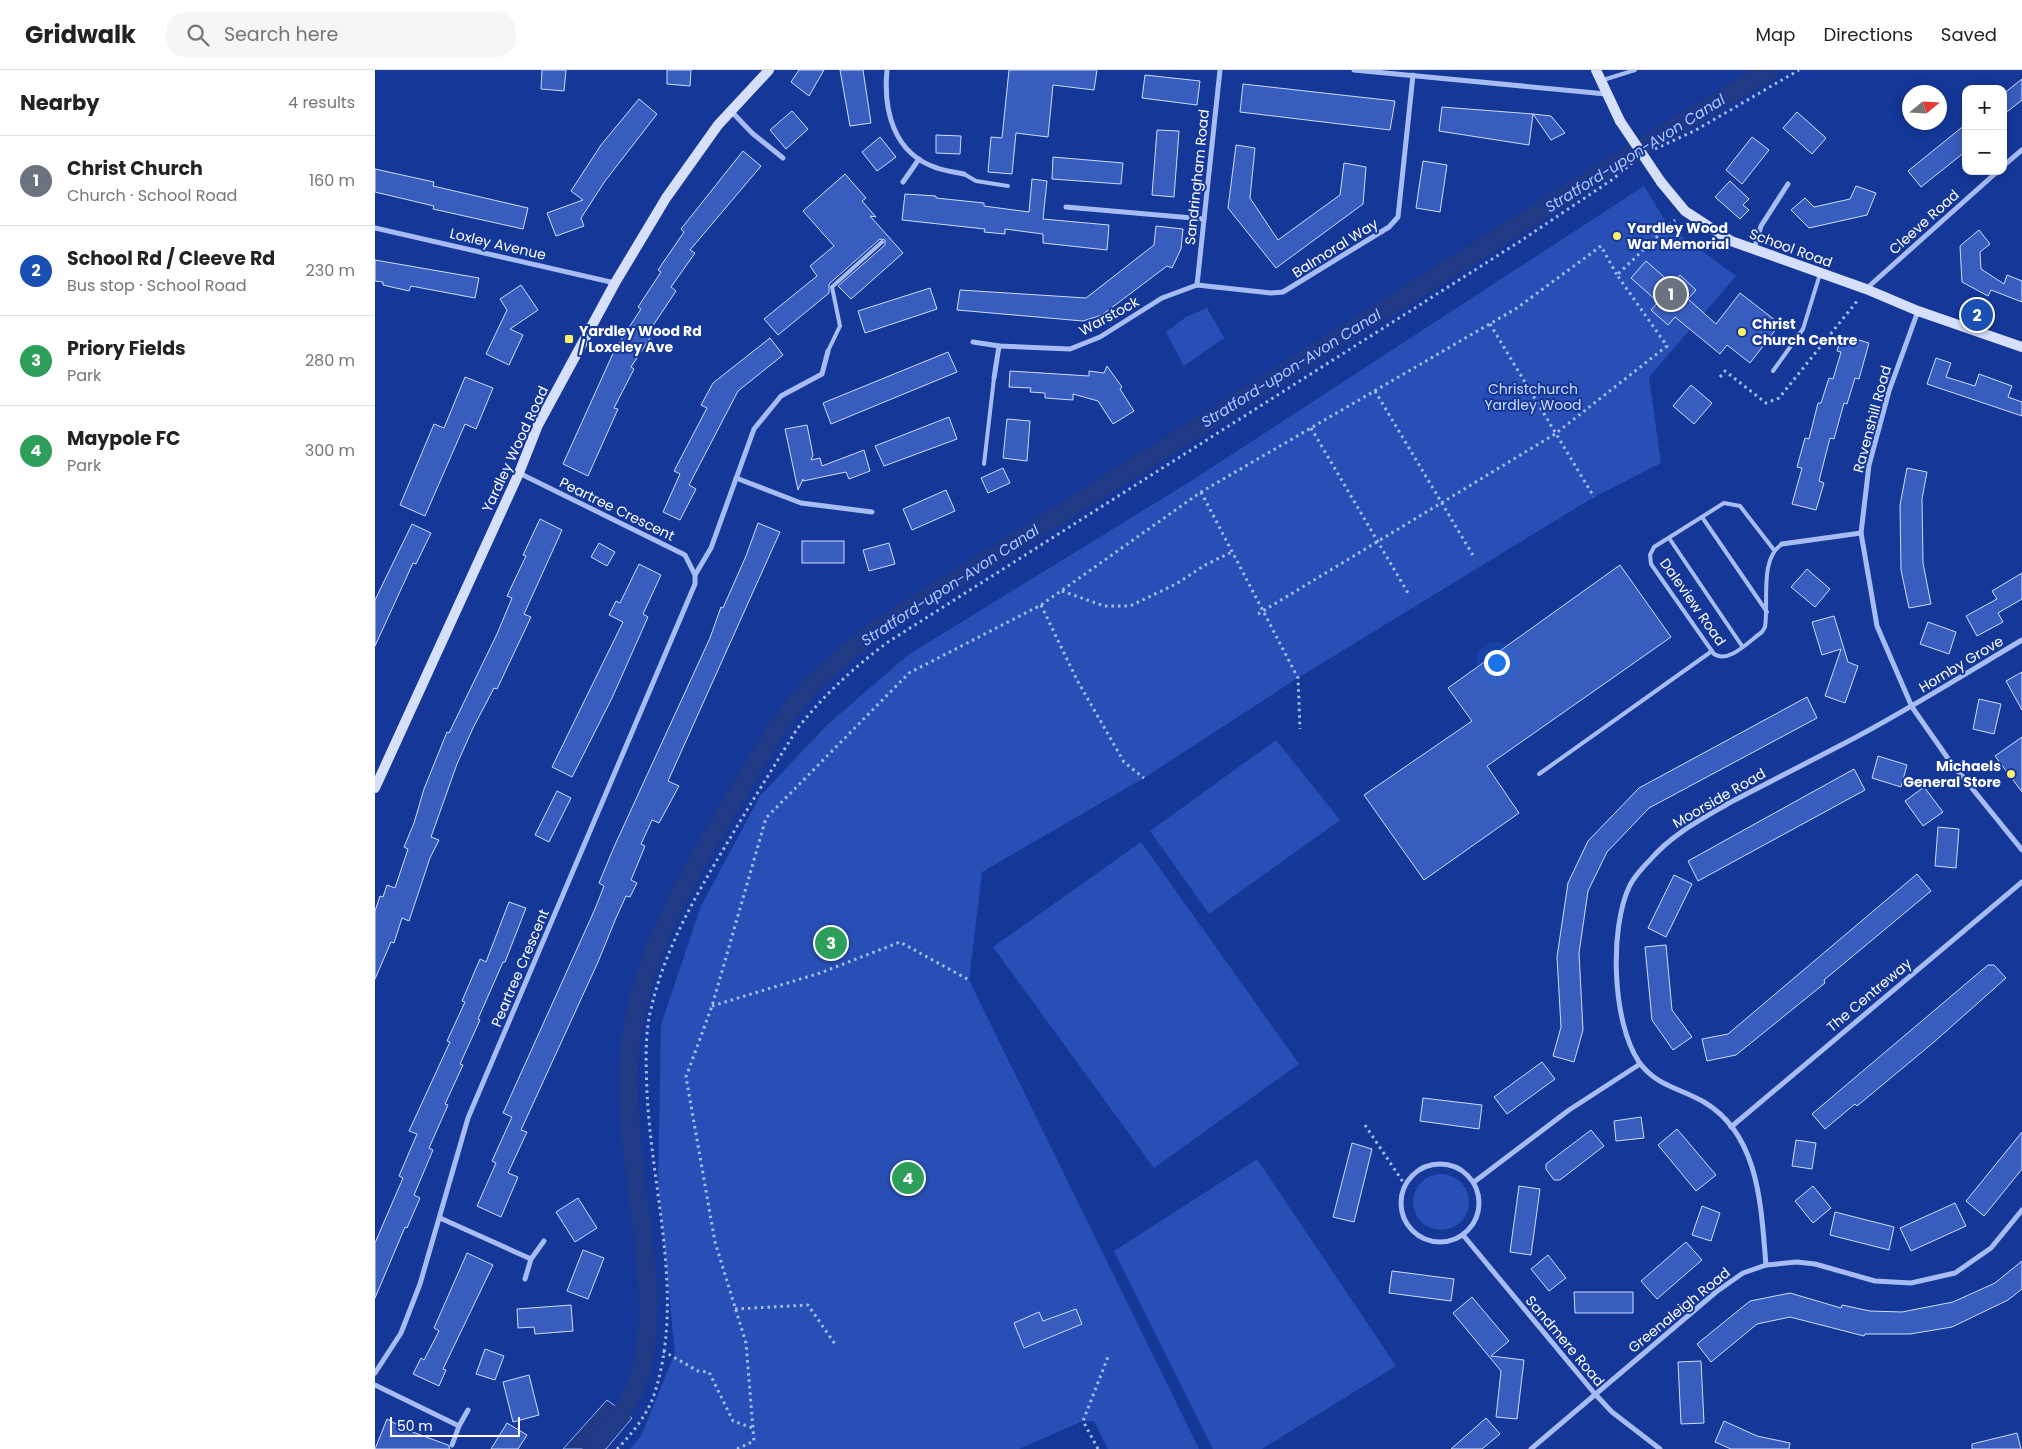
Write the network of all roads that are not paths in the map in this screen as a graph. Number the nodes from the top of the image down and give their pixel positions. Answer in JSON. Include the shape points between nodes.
{"nodes":[{"id":1,"x":769,"y":70,"type":"edge"},
{"id":2,"x":887,"y":70,"type":"edge"},
{"id":3,"x":1220,"y":70,"type":"edge"},
{"id":4,"x":1355,"y":70,"type":"edge"},
{"id":5,"x":1596,"y":70,"type":"edge"},
{"id":6,"x":1635,"y":70,"type":"edge"},
{"id":7,"x":1413,"y":75,"type":"junction"},
{"id":8,"x":1601,"y":81,"type":"junction"},
{"id":9,"x":1606,"y":94,"type":"junction"},
{"id":10,"x":731,"y":111,"type":"junction"},
{"id":11,"x":2022,"y":150,"type":"edge"},
{"id":12,"x":783,"y":158,"type":"dead end"},
{"id":13,"x":919,"y":159,"type":"junction"},
{"id":14,"x":2007,"y":163,"type":"edge"},
{"id":15,"x":963,"y":174,"type":"joint"},
{"id":16,"x":1994,"y":175,"type":"edge"},
{"id":17,"x":903,"y":182,"type":"dead end"},
{"id":18,"x":1788,"y":184,"type":"dead end"},
{"id":19,"x":1008,"y":186,"type":"dead end"},
{"id":20,"x":1066,"y":207,"type":"dead end"},
{"id":21,"x":1204,"y":219,"type":"junction"},
{"id":22,"x":375,"y":228,"type":"edge"},
{"id":23,"x":883,"y":242,"type":"dead end"},
{"id":24,"x":1754,"y":250,"type":"junction"},
{"id":25,"x":1820,"y":274,"type":"junction"},
{"id":26,"x":615,"y":283,"type":"junction"},
{"id":27,"x":1197,"y":286,"type":"junction"},
{"id":28,"x":1866,"y":289,"type":"junction"},
{"id":29,"x":1918,"y":311,"type":"junction"},
{"id":30,"x":973,"y":342,"type":"dead end"},
{"id":31,"x":999,"y":346,"type":"junction"},
{"id":32,"x":2022,"y":347,"type":"edge"},
{"id":33,"x":828,"y":352,"type":"joint"},
{"id":34,"x":1773,"y":371,"type":"dead end"},
{"id":35,"x":994,"y":378,"type":"joint"},
{"id":36,"x":984,"y":464,"type":"dead end"},
{"id":37,"x":519,"y":473,"type":"junction"},
{"id":38,"x":736,"y":478,"type":"junction"},
{"id":39,"x":872,"y":512,"type":"dead end"},
{"id":40,"x":1702,"y":517,"type":"junction"},
{"id":41,"x":1861,"y":533,"type":"junction"},
{"id":42,"x":1669,"y":538,"type":"junction"},
{"id":43,"x":1783,"y":544,"type":"joint"},
{"id":44,"x":1774,"y":550,"type":"junction"},
{"id":45,"x":695,"y":575,"type":"junction"},
{"id":46,"x":1767,"y":612,"type":"junction"},
{"id":47,"x":2022,"y":640,"type":"edge"},
{"id":48,"x":1742,"y":646,"type":"junction"},
{"id":49,"x":1712,"y":651,"type":"junction"},
{"id":50,"x":1912,"y":707,"type":"junction"},
{"id":51,"x":1539,"y":774,"type":"dead end"},
{"id":52,"x":375,"y":788,"type":"edge"},
{"id":53,"x":2022,"y":850,"type":"edge"},
{"id":54,"x":2022,"y":882,"type":"edge"},
{"id":55,"x":1640,"y":1064,"type":"junction"},
{"id":56,"x":1731,"y":1127,"type":"junction"},
{"id":57,"x":1474,"y":1182,"type":"junction"},
{"id":58,"x":2022,"y":1210,"type":"edge"},
{"id":59,"x":441,"y":1218,"type":"junction"},
{"id":60,"x":1463,"y":1235,"type":"junction"},
{"id":61,"x":544,"y":1241,"type":"dead end"},
{"id":62,"x":531,"y":1259,"type":"junction"},
{"id":63,"x":1766,"y":1265,"type":"junction"},
{"id":64,"x":525,"y":1279,"type":"dead end"},
{"id":65,"x":375,"y":1373,"type":"edge"},
{"id":66,"x":375,"y":1385,"type":"edge"},
{"id":67,"x":1595,"y":1394,"type":"junction"},
{"id":68,"x":468,"y":1410,"type":"dead end"},
{"id":69,"x":459,"y":1426,"type":"junction"},
{"id":70,"x":452,"y":1445,"type":"dead end"},
{"id":71,"x":1531,"y":1449,"type":"edge"},
{"id":72,"x":1660,"y":1449,"type":"edge"}],
"edges":[{"from":1,"to":10,"type":"street","name":"Yardley Wood Road"},
{"from":2,"to":13,"type":"street","via":[[890,119],[899,142]]},
{"from":3,"to":21,"type":"street","name":"Sandringham Road"},
{"from":4,"to":7,"type":"street"},
{"from":5,"to":8,"type":"street","name":"School Road"},
{"from":6,"to":8,"type":"lane"},
{"from":7,"to":9,"type":"street"},
{"from":7,"to":27,"type":"street","name":"Balmoral Way","via":[[1398,217],[1389,227],[1283,292]]},
{"from":8,"to":9,"type":"street","name":"School Road"},
{"from":9,"to":24,"type":"street","name":"School Road","bridge":true,"via":[[1661,182],[1685,211],[1711,230]]},
{"from":10,"to":12,"type":"street"},
{"from":10,"to":26,"type":"street","name":"Yardley Wood Road","via":[[666,198]]},
{"from":11,"to":14,"type":"street"},
{"from":13,"to":15,"type":"street","via":[[936,168]]},
{"from":13,"to":17,"type":"street"},
{"from":15,"to":19,"type":"lane","via":[[976,181]]},
{"from":16,"to":28,"type":"street","name":"Cleeve Road"},
{"from":18,"to":24,"type":"street","via":[[1761,226]]},
{"from":20,"to":21,"type":"street"},
{"from":21,"to":27,"type":"street","name":"Sandringham Road"},
{"from":22,"to":26,"type":"street","name":"Loxley Avenue"},
{"from":23,"to":33,"type":"lane","via":[[832,287],[840,326]]},
{"from":24,"to":25,"type":"street","name":"School Road"},
{"from":25,"to":28,"type":"street","name":"School Road"},
{"from":25,"to":34,"type":"lane","via":[[1803,330]]},
{"from":26,"to":37,"type":"street","name":"Yardley Wood Road","via":[[538,424]]},
{"from":27,"to":31,"type":"street","name":"Warstock","via":[[1162,298],[1100,337],[1070,349]]},
{"from":28,"to":29,"type":"street","name":"School Road"},
{"from":29,"to":32,"type":"street","name":"School Road"},
{"from":29,"to":41,"type":"street","name":"Ravenshill Road","via":[[1889,391],[1869,465]]},
{"from":30,"to":31,"type":"street","name":"Warstock"},
{"from":31,"to":35,"type":"street"},
{"from":33,"to":38,"type":"street","name":"Peartree Crescent","via":[[822,374],[781,396],[754,429]]},
{"from":35,"to":36,"type":"lane"},
{"from":37,"to":45,"type":"street","name":"Peartree Crescent","via":[[685,555]]},
{"from":37,"to":52,"type":"street","name":"Yardley Wood Road"},
{"from":38,"to":39,"type":"street","via":[[801,503]]},
{"from":38,"to":45,"type":"street","name":"Peartree Crescent","via":[[711,548]]},
{"from":40,"to":42,"type":"lane","name":"Daleview Road"},
{"from":40,"to":44,"type":"lane","name":"Daleview Road","via":[[1724,503],[1740,506]]},
{"from":40,"to":46,"type":"lane"},
{"from":41,"to":43,"type":"street"},
{"from":41,"to":50,"type":"street","name":"Ravenshill Road","via":[[1877,626]]},
{"from":42,"to":48,"type":"lane"},
{"from":42,"to":49,"type":"lane","name":"Daleview Road","via":[[1649,555],[1651,564]]},
{"from":43,"to":44,"type":"lane"},
{"from":44,"to":46,"type":"lane","name":"Daleview Road","via":[[1768,572]]},
{"from":45,"to":59,"type":"street","name":"Peartree Crescent","via":[[695,584],[662,666],[468,1118]]},
{"from":46,"to":48,"type":"lane","name":"Daleview Road","via":[[1762,632]]},
{"from":47,"to":50,"type":"street","name":"Hornby Grove"},
{"from":48,"to":49,"type":"lane","name":"Daleview Road","via":[[1727,658],[1719,658]]},
{"from":49,"to":51,"type":"lane"},
{"from":50,"to":53,"type":"street","name":"Ravenshill Road","via":[[1949,760]]},
{"from":50,"to":55,"type":"street","name":"Moorside Road","via":[[1683,829],[1651,859],[1631,884],[1621,913],[1616,960],[1624,1026]]},
{"from":54,"to":56,"type":"street","name":"The Centreway"},
{"from":55,"to":56,"type":"street","via":[[1663,1085],[1705,1102]]},
{"from":55,"to":57,"type":"street","via":[[1569,1110]]},
{"from":56,"to":63,"type":"street","via":[[1746,1150],[1760,1194]]},
{"from":57,"to":60,"type":"street","via":[[1480,1200],[1476,1220]]},
{"from":57,"to":60,"type":"street","via":[[1462,1170],[1447,1164],[1430,1164],[1415,1172],[1405,1185],[1401,1206],[1408,1225],[1423,1239],[1444,1242]]},
{"from":58,"to":63,"type":"street","name":"Greenaleigh Road","via":[[1991,1248],[1955,1273],[1911,1283],[1875,1282],[1815,1264]]},
{"from":59,"to":62,"type":"street"},
{"from":59,"to":65,"type":"street","name":"Peartree Crescent","via":[[401,1333]]},
{"from":60,"to":67,"type":"street","name":"Sandmere Road"},
{"from":61,"to":62,"type":"street"},
{"from":62,"to":64,"type":"street"},
{"from":63,"to":67,"type":"street","name":"Greenaleigh Road","via":[[1743,1273],[1716,1292]]},
{"from":66,"to":69,"type":"street"},
{"from":67,"to":71,"type":"street","name":"Greenaleigh Road"},
{"from":67,"to":72,"type":"street","name":"Sandmere Road","via":[[1612,1412]]},
{"from":68,"to":69,"type":"street"},
{"from":69,"to":70,"type":"street"}]}
